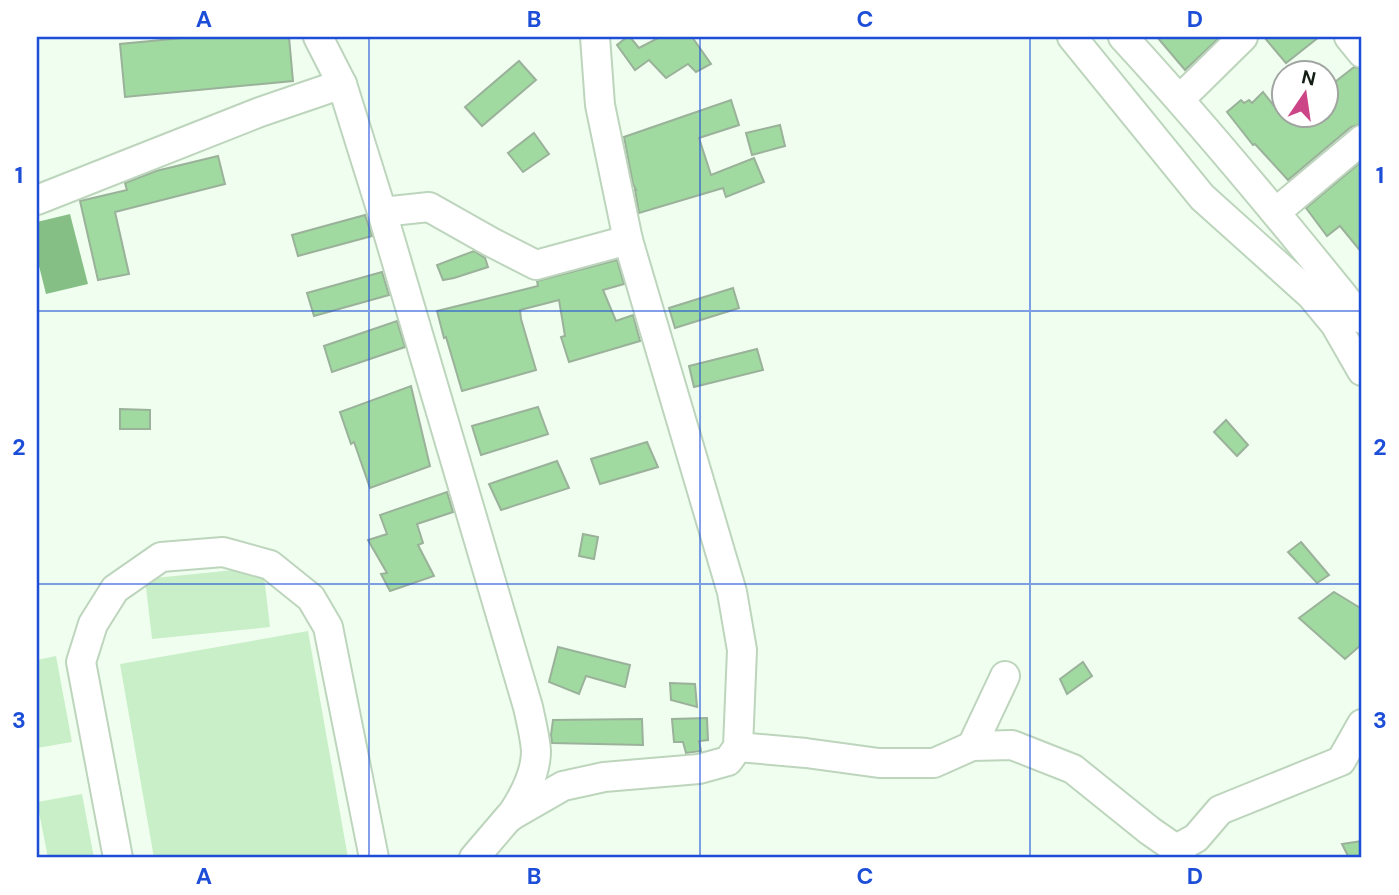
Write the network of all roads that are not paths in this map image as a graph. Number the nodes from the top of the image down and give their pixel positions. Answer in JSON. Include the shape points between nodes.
{"nodes":[{"id":1,"x":318,"y":37,"type":"edge"},
{"id":2,"x":595,"y":37,"type":"edge"},
{"id":3,"x":1072,"y":37,"type":"edge"},
{"id":4,"x":1123,"y":37,"type":"edge"},
{"id":5,"x":1243,"y":37,"type":"edge"},
{"id":6,"x":1349,"y":37,"type":"edge"},
{"id":7,"x":1362,"y":53,"type":"edge"},
{"id":8,"x":342,"y":84,"type":"junction"},
{"id":9,"x":1180,"y":99,"type":"junction"},
{"id":10,"x":1362,"y":140,"type":"edge"},
{"id":11,"x":37,"y":200,"type":"edge"},
{"id":12,"x":382,"y":212,"type":"junction"},
{"id":13,"x":1276,"y":212,"type":"junction"},
{"id":14,"x":628,"y":240,"type":"junction"},
{"id":15,"x":1362,"y":319,"type":"edge"},
{"id":16,"x":1362,"y":371,"type":"edge"},
{"id":17,"x":1005,"y":676,"type":"dead end"},
{"id":18,"x":1362,"y":724,"type":"edge"},
{"id":19,"x":972,"y":746,"type":"junction"},
{"id":20,"x":738,"y":747,"type":"junction"},
{"id":21,"x":509,"y":817,"type":"junction"},
{"id":22,"x":1179,"y":854,"type":"edge"},
{"id":23,"x":118,"y":858,"type":"edge"},
{"id":24,"x":374,"y":858,"type":"edge"},
{"id":25,"x":474,"y":858,"type":"edge"}],
"edges":[{"from":1,"to":8,"type":"street"},
{"from":2,"to":14,"type":"street","via":[[600,105]]},
{"from":3,"to":16,"type":"street","via":[[1202,197],[1311,295],[1335,324]]},
{"from":4,"to":9,"type":"street"},
{"from":5,"to":9,"type":"street"},
{"from":6,"to":7,"type":"street"},
{"from":8,"to":11,"type":"street"},
{"from":8,"to":12,"type":"street"},
{"from":9,"to":13,"type":"street"},
{"from":10,"to":13,"type":"street"},
{"from":12,"to":14,"type":"street","via":[[429,207],[536,265]]},
{"from":12,"to":21,"type":"street","via":[[528,707],[536,751],[533,771]]},
{"from":13,"to":15,"type":"street"},
{"from":14,"to":20,"type":"street","via":[[732,592],[742,650]]},
{"from":17,"to":19,"type":"street"},
{"from":18,"to":22,"type":"street","via":[[1341,761],[1220,810]]},
{"from":19,"to":20,"type":"street","via":[[934,763],[879,763]]},
{"from":19,"to":22,"type":"street","via":[[1012,745],[1073,769]]},
{"from":20,"to":21,"type":"street","via":[[728,761],[699,769],[604,777],[563,786]]},
{"from":21,"to":25,"type":"street"},
{"from":23,"to":24,"type":"street","via":[[81,662],[93,624],[114,589],[162,557],[223,552],[271,565],[311,598],[328,627]]}]}
